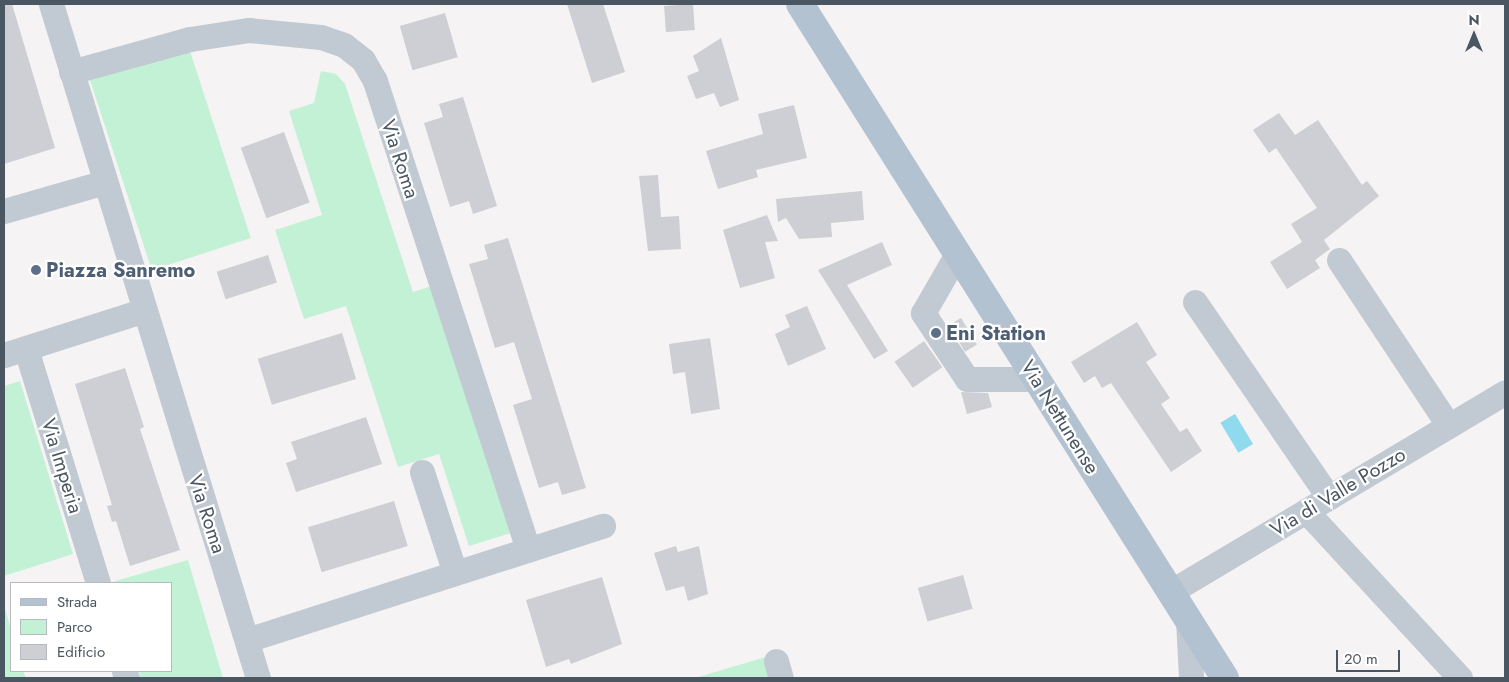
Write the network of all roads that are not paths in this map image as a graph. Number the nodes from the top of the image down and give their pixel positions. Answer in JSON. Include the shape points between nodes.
{"nodes":[{"id":1,"x":51,"y":4,"type":"edge"},
{"id":2,"x":800,"y":4,"type":"edge"},
{"id":3,"x":71,"y":72,"type":"junction"},
{"id":4,"x":104,"y":182,"type":"junction"},
{"id":5,"x":4,"y":211,"type":"edge"},
{"id":6,"x":957,"y":254,"type":"junction"},
{"id":7,"x":1339,"y":260,"type":"dead end"},
{"id":8,"x":1195,"y":302,"type":"dead end"},
{"id":9,"x":142,"y":311,"type":"junction"},
{"id":10,"x":15,"y":352,"type":"edge"},
{"id":11,"x":1036,"y":379,"type":"junction"},
{"id":12,"x":1505,"y":392,"type":"edge"},
{"id":13,"x":1449,"y":426,"type":"junction"},
{"id":14,"x":422,"y":472,"type":"dead end"},
{"id":15,"x":1329,"y":498,"type":"junction"},
{"id":16,"x":1306,"y":511,"type":"junction"},
{"id":17,"x":603,"y":526,"type":"dead end"},
{"id":18,"x":528,"y":550,"type":"junction"},
{"id":19,"x":455,"y":573,"type":"junction"},
{"id":20,"x":98,"y":582,"type":"edge"},
{"id":21,"x":1170,"y":592,"type":"junction"},
{"id":22,"x":1188,"y":620,"type":"junction"},
{"id":23,"x":246,"y":640,"type":"junction"},
{"id":24,"x":258,"y":678,"type":"edge"},
{"id":25,"x":1191,"y":678,"type":"edge"},
{"id":26,"x":1225,"y":678,"type":"edge"},
{"id":27,"x":1460,"y":678,"type":"edge"}],
"edges":[{"from":1,"to":3,"type":"street","name":"Via Roma"},
{"from":2,"to":6,"type":"main road","name":"Via Nettunense"},
{"from":3,"to":4,"type":"street","name":"Via Roma"},
{"from":3,"to":18,"type":"street","name":"Via Roma","via":[[190,39],[255,30],[321,37],[344,45],[363,60],[375,81]]},
{"from":4,"to":5,"type":"street"},
{"from":4,"to":9,"type":"street","name":"Via Roma"},
{"from":6,"to":11,"type":"main road","name":"Via Nettunense"},
{"from":6,"to":11,"type":"street","via":[[923,313],[967,379]]},
{"from":7,"to":13,"type":"street"},
{"from":8,"to":15,"type":"street"},
{"from":9,"to":10,"type":"street"},
{"from":9,"to":23,"type":"street","name":"Via Roma"},
{"from":10,"to":20,"type":"street","name":"Via Imperia"},
{"from":11,"to":21,"type":"main road","name":"Via Nettunense"},
{"from":12,"to":13,"type":"street","name":"Via di Valle Pozzo"},
{"from":13,"to":15,"type":"street","name":"Via di Valle Pozzo"},
{"from":14,"to":19,"type":"street"},
{"from":15,"to":16,"type":"street","name":"Via di Valle Pozzo"},
{"from":16,"to":21,"type":"street","name":"Via di Valle Pozzo"},
{"from":16,"to":27,"type":"street"},
{"from":17,"to":18,"type":"street"},
{"from":18,"to":19,"type":"street"},
{"from":19,"to":23,"type":"street"},
{"from":21,"to":22,"type":"main road","name":"Via Nettunense"},
{"from":22,"to":25,"type":"street"},
{"from":22,"to":26,"type":"main road","name":"Via Nettunense"},
{"from":23,"to":24,"type":"street","name":"Via Roma"}]}
